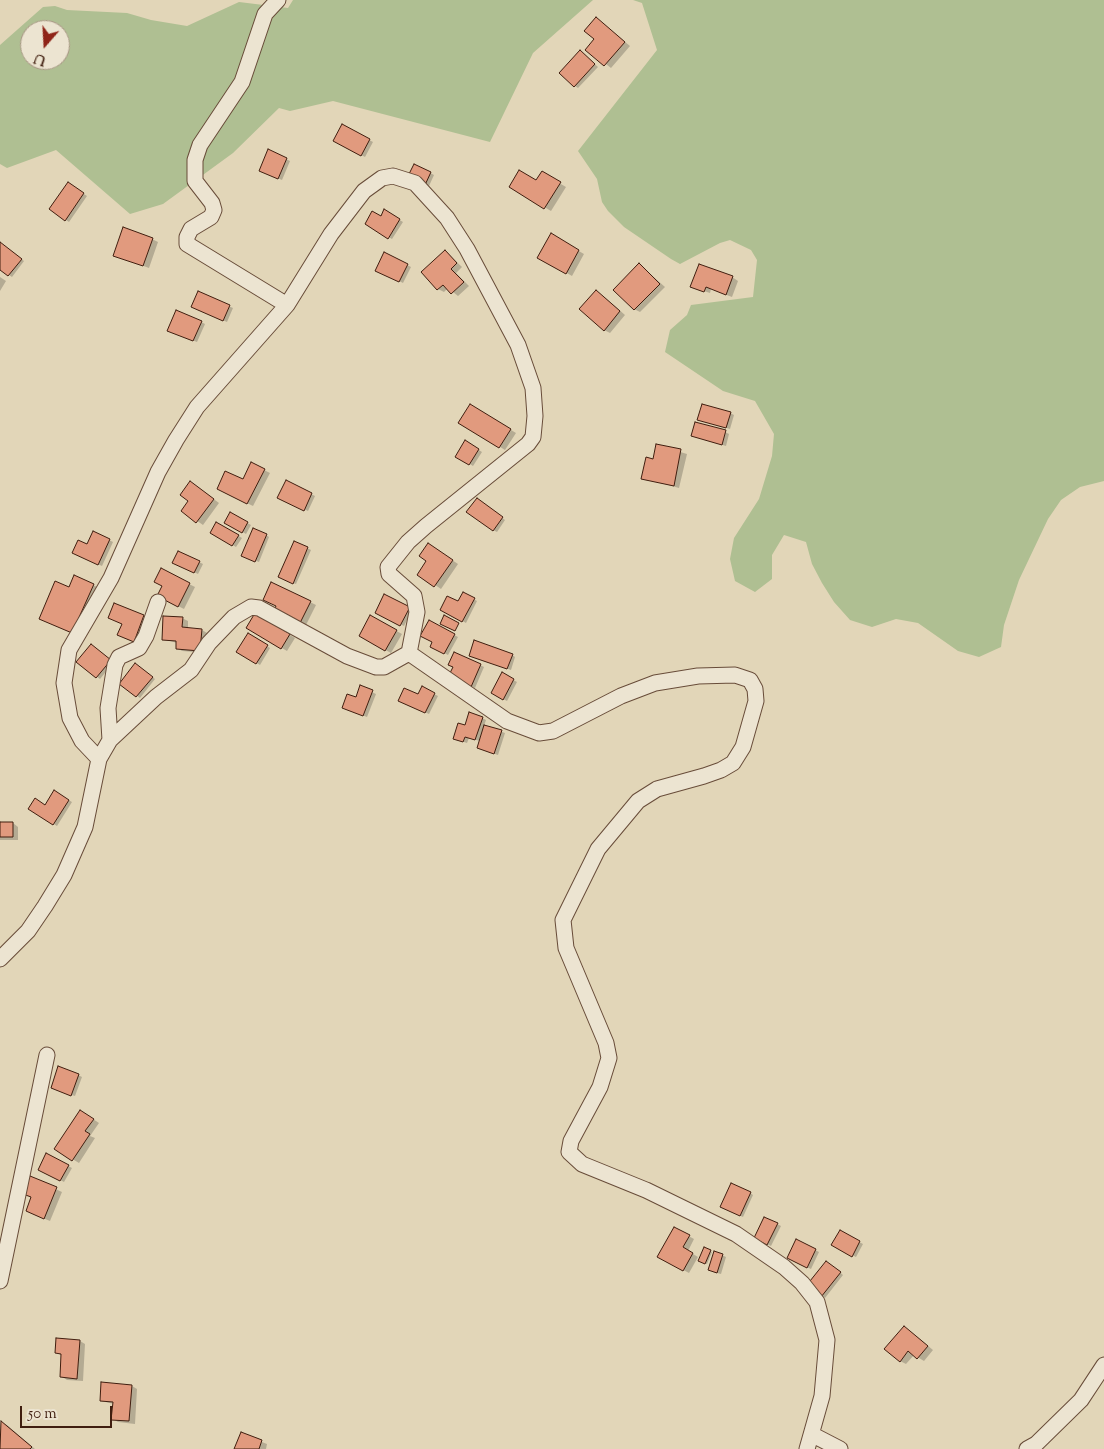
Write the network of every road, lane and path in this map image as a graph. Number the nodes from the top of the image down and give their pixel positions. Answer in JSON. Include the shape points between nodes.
{"nodes":[{"id":1,"x":278,"y":0,"type":"edge"},
{"id":2,"x":287,"y":305,"type":"junction"},
{"id":3,"x":158,"y":602,"type":"dead end"},
{"id":4,"x":409,"y":653,"type":"junction"},
{"id":5,"x":110,"y":740,"type":"junction"},
{"id":6,"x":98,"y":759,"type":"junction"},
{"id":7,"x":0,"y":959,"type":"edge"},
{"id":8,"x":47,"y":1054,"type":"dead end"},
{"id":9,"x":0,"y":1281,"type":"edge"},
{"id":10,"x":1104,"y":1365,"type":"edge"},
{"id":11,"x":813,"y":1435,"type":"junction"},
{"id":12,"x":807,"y":1449,"type":"edge"},
{"id":13,"x":840,"y":1449,"type":"edge"},
{"id":14,"x":1027,"y":1449,"type":"edge"}],
"edges":[{"from":1,"to":2,"type":"street","via":[[265,14],[242,82],[200,144],[195,160],[195,181],[214,210],[211,217],[191,229],[187,244]]},
{"from":2,"to":4,"type":"street","via":[[331,234],[364,191],[382,178],[401,177],[415,183],[447,218],[467,248],[521,352],[533,388],[536,416],[533,437],[408,542],[388,567],[389,574],[414,596],[417,612]]},
{"from":2,"to":6,"type":"street","via":[[197,407],[181,432],[158,472],[112,578],[69,650],[64,683],[70,718],[82,741]]},
{"from":3,"to":5,"type":"street","via":[[139,648],[120,657],[115,665],[108,708]]},
{"from":4,"to":5,"type":"street","via":[[384,667],[376,667],[347,656],[259,608],[251,607],[234,617],[191,670]]},
{"from":4,"to":11,"type":"street","via":[[507,721],[538,732],[553,731],[621,696],[655,683],[698,676],[735,675],[750,680],[755,689],[752,720],[743,747],[733,763],[721,770],[657,789],[638,801],[598,849],[563,920],[566,948],[606,1043],[609,1058],[600,1087],[571,1141],[569,1152],[582,1164],[646,1190],[736,1234],[802,1283],[816,1302],[827,1340],[822,1396]]},
{"from":5,"to":6,"type":"street"},
{"from":6,"to":7,"type":"street","via":[[85,827],[64,875],[28,931]]},
{"from":8,"to":9,"type":"street"},
{"from":10,"to":14,"type":"street","via":[[1081,1400]]},
{"from":11,"to":12,"type":"street"},
{"from":11,"to":13,"type":"street"}]}
